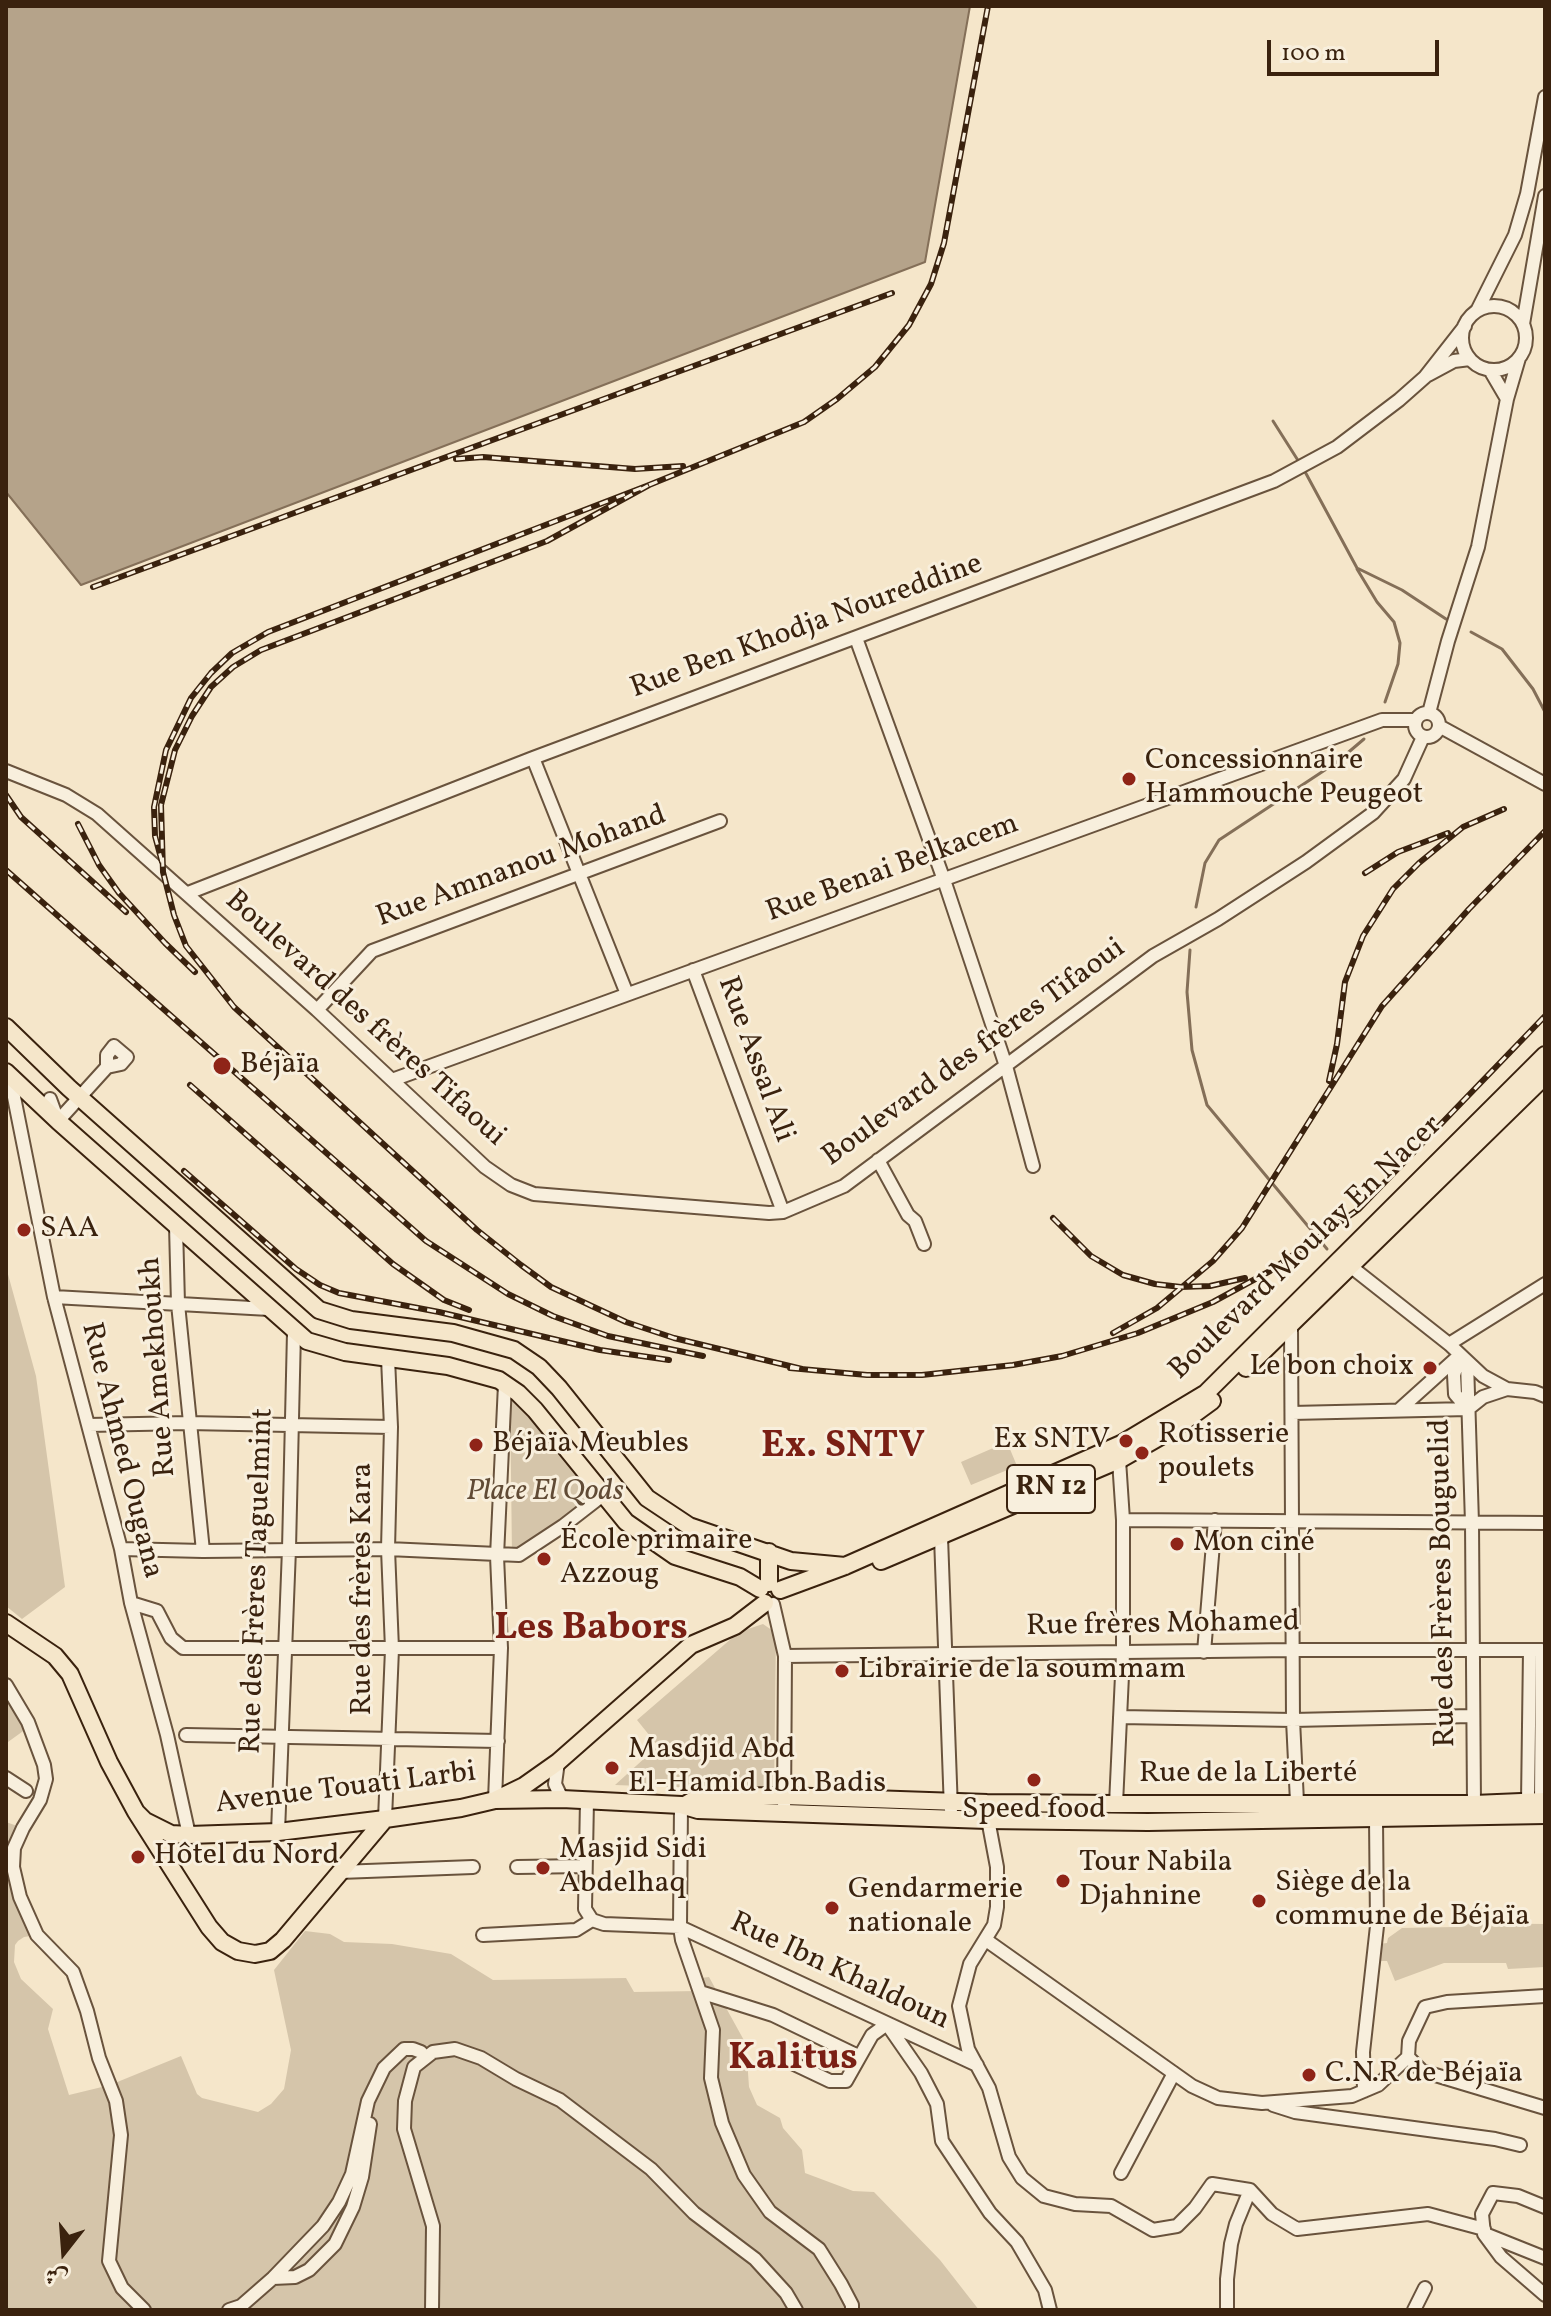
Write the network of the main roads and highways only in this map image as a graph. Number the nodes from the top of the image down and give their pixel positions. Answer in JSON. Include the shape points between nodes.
{"nodes":[{"id":1,"x":6,"y":1027,"type":"edge"},
{"id":2,"x":1545,"y":1055,"type":"edge"},
{"id":3,"x":8,"y":1074,"type":"edge"},
{"id":4,"x":1545,"y":1076,"type":"edge"},
{"id":5,"x":1345,"y":1262,"type":"junction"},
{"id":6,"x":769,"y":1552,"type":"junction"},
{"id":7,"x":845,"y":1566,"type":"junction"},
{"id":8,"x":771,"y":1595,"type":"junction"},
{"id":9,"x":6,"y":1623,"type":"edge"},
{"id":10,"x":495,"y":1800,"type":"junction"},
{"id":11,"x":784,"y":1804,"type":"junction"},
{"id":12,"x":1540,"y":1804,"type":"edge"},
{"id":13,"x":136,"y":1812,"type":"junction"},
{"id":14,"x":987,"y":1812,"type":"junction"},
{"id":15,"x":385,"y":1819,"type":"junction"},
{"id":16,"x":189,"y":1835,"type":"junction"},
{"id":17,"x":166,"y":1860,"type":"junction"}],
"edges":[{"from":1,"to":6,"type":"main road","via":[[319,1310],[351,1320],[453,1333],[514,1350],[559,1388],[647,1498],[689,1526]]},
{"from":2,"to":5,"type":"main road","name":"Boulevard Moulay En Nacer","number":"RN 12"},
{"from":3,"to":8,"type":"main road","via":[[294,1332],[322,1347],[478,1372],[505,1384],[535,1410],[626,1522],[675,1556],[740,1577]]},
{"from":4,"to":5,"type":"main road","name":"Boulevard Moulay En Nacer","number":"RN 12"},
{"from":5,"to":7,"type":"main road","name":"Boulevard Moulay En Nacer","number":"RN 12","via":[[1206,1393],[1168,1418],[1121,1444]]},
{"from":5,"to":8,"type":"main road","name":"Boulevard Moulay En Nacer","number":"RN 12","via":[[1291,1325],[1213,1400],[1175,1428],[1119,1460],[941,1537]]},
{"from":6,"to":7,"type":"main road","via":[[791,1561]]},
{"from":6,"to":8,"type":"main road"},
{"from":7,"to":8,"type":"main road","name":"Boulevard Moulay En Nacer","number":"RN 12"},
{"from":8,"to":10,"type":"main road","name":"Avenue Touati Larbi","via":[[735,1626],[691,1645],[558,1762]]},
{"from":9,"to":13,"type":"main road","via":[[55,1656],[70,1674]]},
{"from":10,"to":11,"type":"main road","via":[[587,1800],[698,1810]]},
{"from":10,"to":15,"type":"main road","name":"Avenue Touati Larbi"},
{"from":11,"to":14,"type":"main road","name":"Rue de la Liberté","via":[[951,1820]]},
{"from":11,"to":14,"type":"main road","name":"Rue de la Liberté","via":[[951,1801]]},
{"from":12,"to":14,"type":"main road","name":"Rue de la Liberté","via":[[1116,1804]]},
{"from":12,"to":14,"type":"main road","name":"Rue de la Liberté","via":[[1376,1819],[1148,1822]]},
{"from":13,"to":16,"type":"main road","name":"Avenue Touati Larbi","via":[[171,1834]]},
{"from":13,"to":17,"type":"main road"},
{"from":15,"to":16,"type":"main road","name":"Avenue Touati Larbi","via":[[278,1832]]},
{"from":15,"to":17,"type":"main road","via":[[283,1940],[270,1951],[255,1954],[222,1942]]},
{"from":16,"to":17,"type":"main road","via":[[167,1845]]}]}
